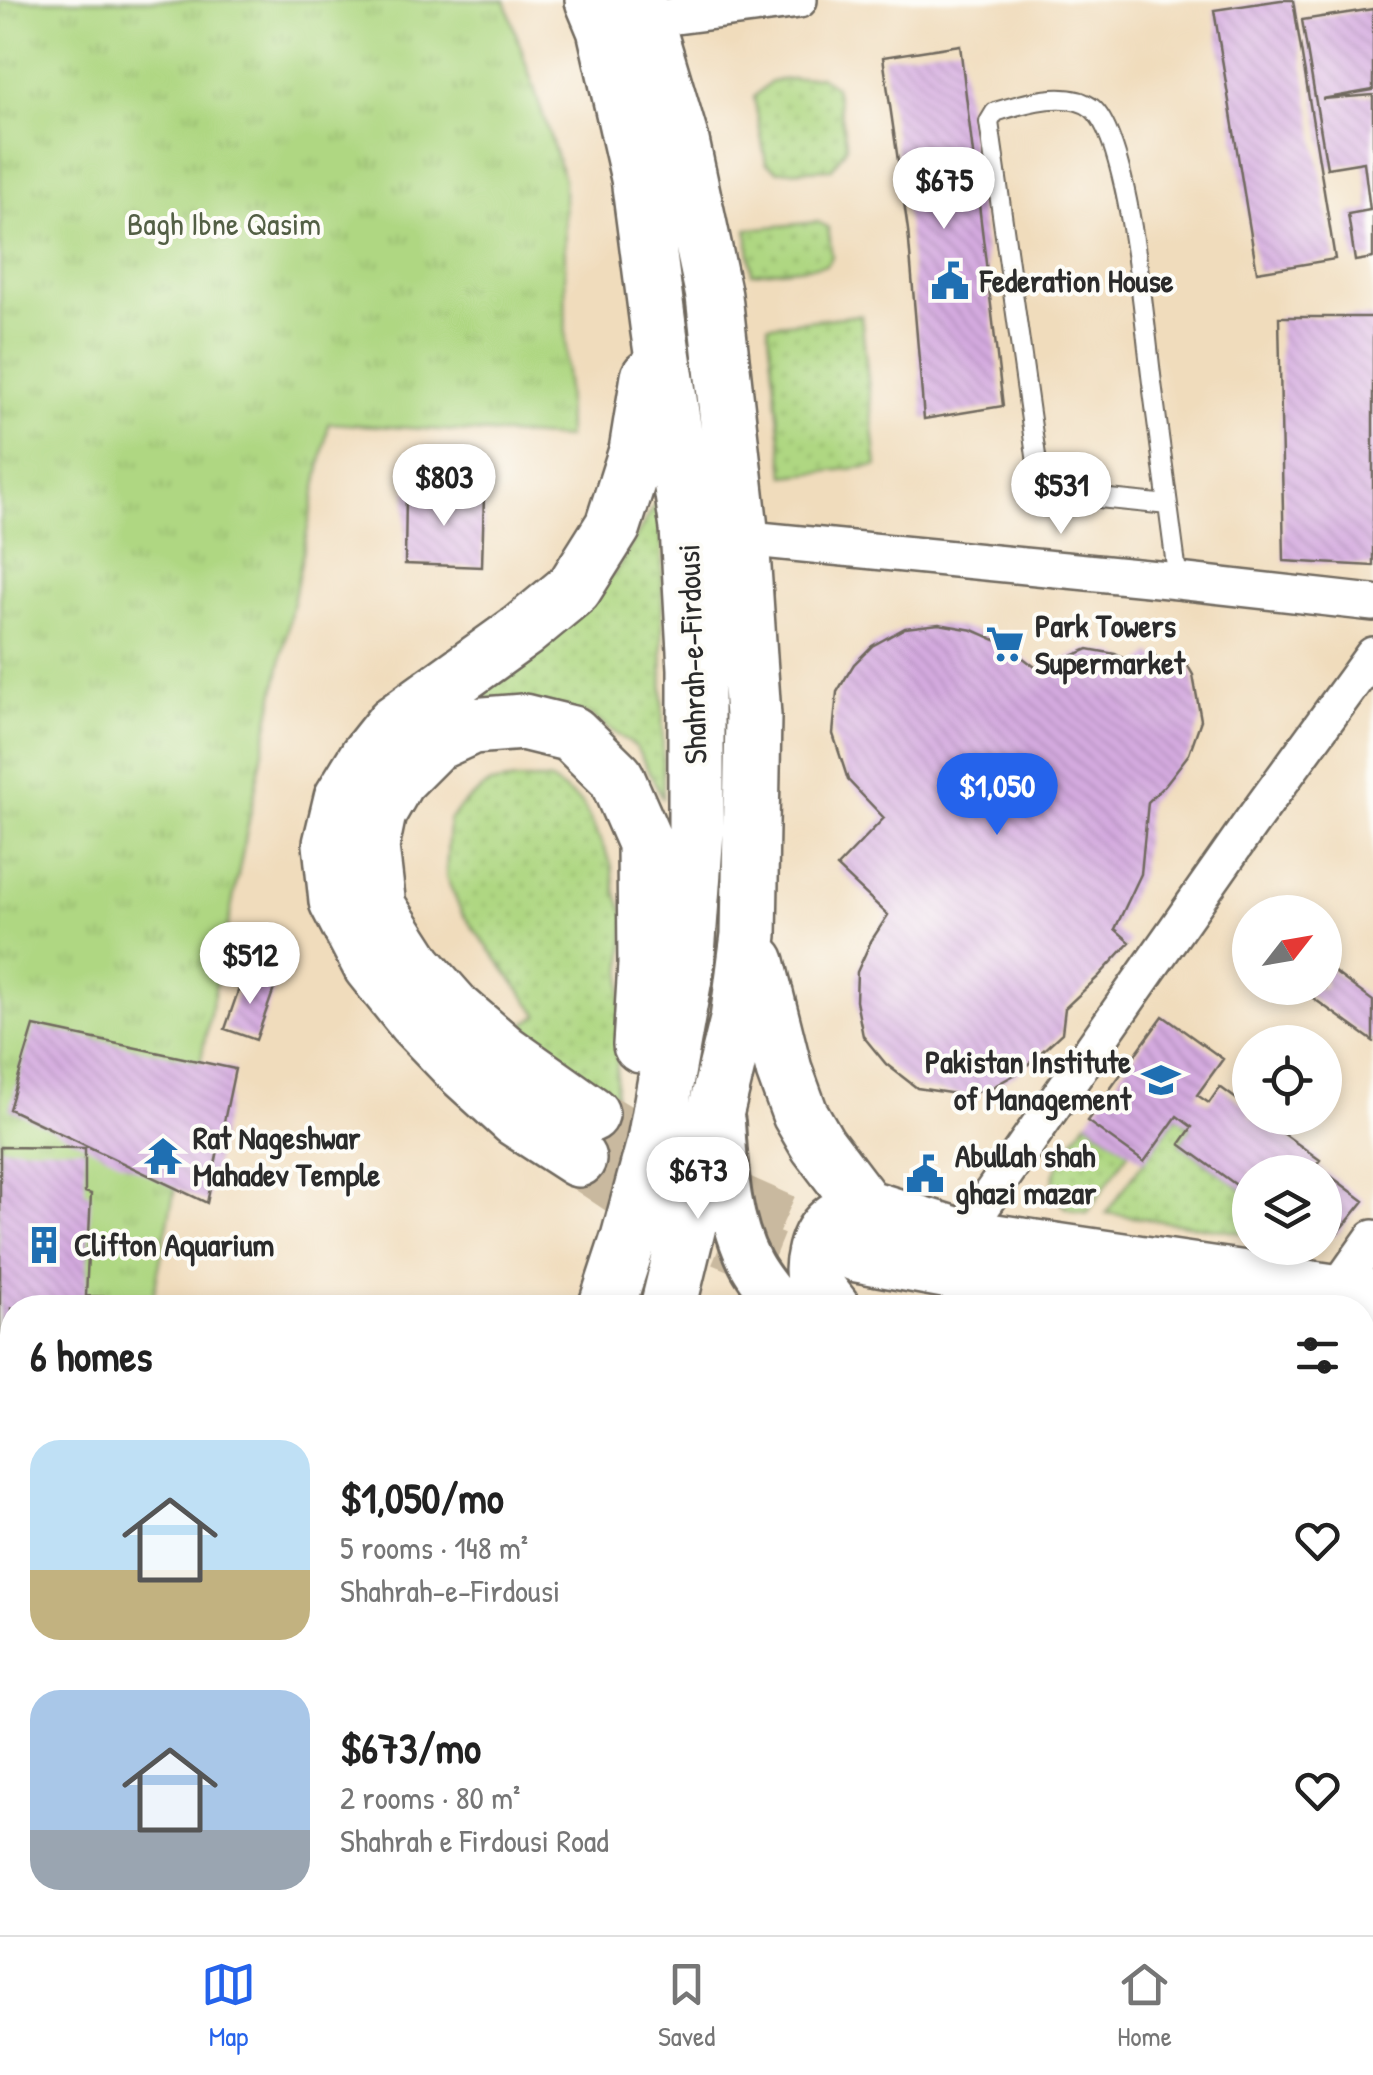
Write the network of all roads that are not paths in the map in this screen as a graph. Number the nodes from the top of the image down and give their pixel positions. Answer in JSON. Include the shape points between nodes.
{"nodes":[{"id":1,"x":593,"y":0,"type":"edge"},
{"id":2,"x":799,"y":0,"type":"edge"},
{"id":3,"x":640,"y":10,"type":"edge"},
{"id":4,"x":658,"y":326,"type":"junction"},
{"id":5,"x":1168,"y":504,"type":"junction"},
{"id":6,"x":741,"y":538,"type":"junction"},
{"id":7,"x":1178,"y":581,"type":"junction"},
{"id":8,"x":1373,"y":603,"type":"edge"},
{"id":9,"x":1373,"y":655,"type":"edge"},
{"id":10,"x":750,"y":935,"type":"junction"},
{"id":11,"x":721,"y":1092,"type":"junction"},
{"id":12,"x":654,"y":1146,"type":"junction"},
{"id":13,"x":961,"y":1237,"type":"junction"},
{"id":14,"x":1373,"y":1238,"type":"edge"},
{"id":15,"x":848,"y":1264,"type":"edge"},
{"id":16,"x":610,"y":1295,"type":"edge"},
{"id":17,"x":671,"y":1295,"type":"edge"},
{"id":18,"x":774,"y":1295,"type":"edge"},
{"id":19,"x":915,"y":1295,"type":"edge"},
{"id":20,"x":1079,"y":1295,"type":"edge"},
{"id":21,"x":1279,"y":1295,"type":"edge"},
{"id":22,"x":1364,"y":1295,"type":"edge"}],
"edges":[{"from":1,"to":4,"type":"main road","name":"Shahrah-e-Firdousi","via":[[639,178]]},
{"from":2,"to":3,"type":"street"},
{"from":3,"to":6,"type":"main road","name":"Shahrah-e-Firdousi","via":[[681,141],[714,296]]},
{"from":4,"to":12,"type":"main road","name":"Shahrah-e-Firdousi","via":[[688,528],[696,831],[686,967]]},
{"from":4,"to":12,"type":"main road","via":[[637,451],[613,526],[594,557],[574,588],[522,631],[394,722],[342,798],[331,844],[337,901],[372,966],[414,1021],[516,1118],[584,1137],[416,966],[378,907],[371,847],[378,814],[397,780],[433,744],[472,726],[523,722],[572,734],[616,777],[644,844],[646,964],[638,1083]]},
{"from":5,"to":5,"type":"lane","via":[[1132,221],[1102,121],[1076,100],[995,112],[989,122],[1045,482],[1060,494]]},
{"from":5,"to":7,"type":"lane"},
{"from":6,"to":7,"type":"street"},
{"from":6,"to":10,"type":"main road","name":"Shahrah-e-Firdousi","via":[[752,716]]},
{"from":7,"to":8,"type":"street"},
{"from":9,"to":13,"type":"street"},
{"from":10,"to":11,"type":"main road","name":"Shahrah-e-Firdousi"},
{"from":10,"to":15,"type":"main road","via":[[784,1070],[818,1146]]},
{"from":11,"to":17,"type":"main road","name":"Shahrah-e-Firdousi"},
{"from":11,"to":18,"type":"street","via":[[734,1219],[750,1262]]},
{"from":12,"to":16,"type":"main road","name":"Shahrah-e-Firdousi"},
{"from":13,"to":15,"type":"main road"},
{"from":13,"to":21,"type":"main road"},
{"from":14,"to":22,"type":"street"},
{"from":15,"to":19,"type":"main road"},
{"from":15,"to":20,"type":"main road"}]}
